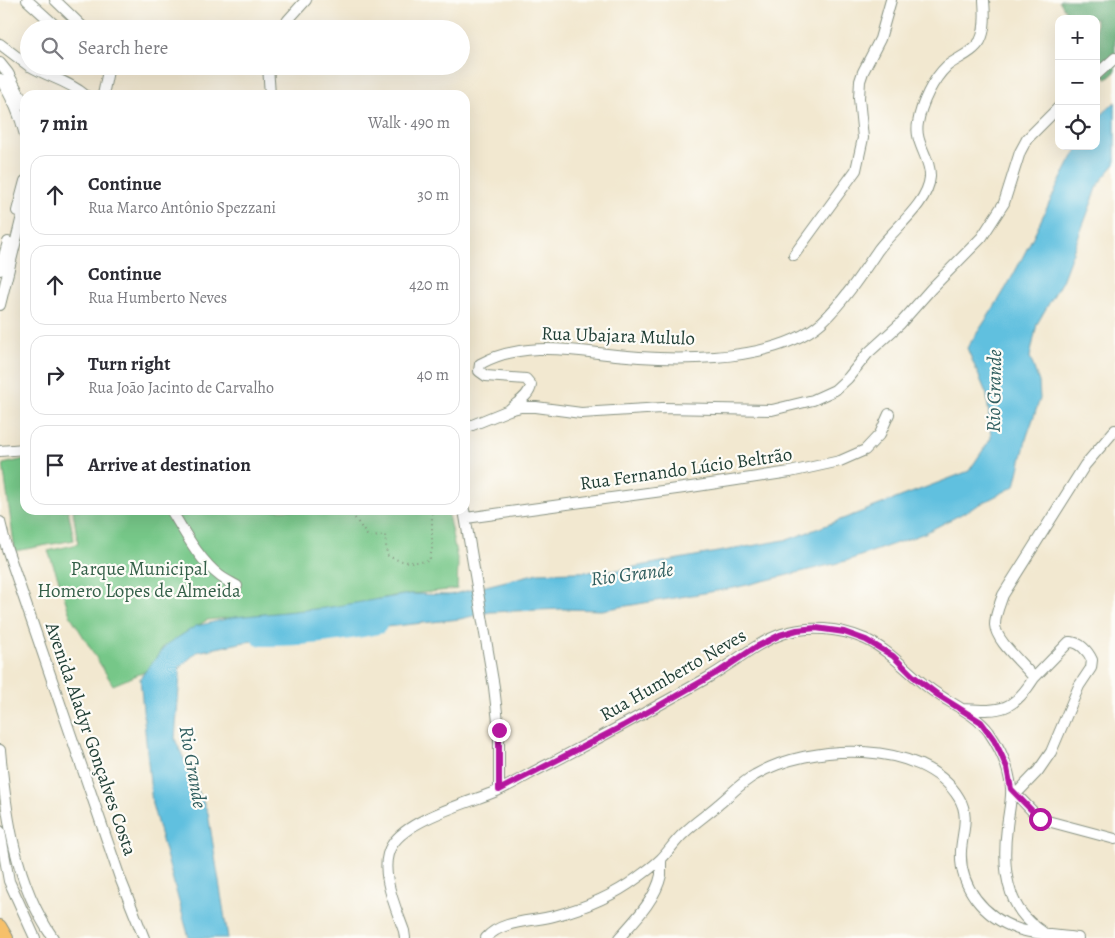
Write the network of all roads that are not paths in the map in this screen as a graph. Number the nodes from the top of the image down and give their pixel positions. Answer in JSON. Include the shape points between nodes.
{"nodes":[{"id":1,"x":26,"y":0,"type":"edge"},
{"id":2,"x":55,"y":0,"type":"edge"},
{"id":3,"x":306,"y":0,"type":"edge"},
{"id":4,"x":891,"y":0,"type":"edge"},
{"id":5,"x":984,"y":0,"type":"edge"},
{"id":6,"x":49,"y":20,"type":"edge"},
{"id":7,"x":76,"y":20,"type":"edge"},
{"id":8,"x":288,"y":20,"type":"edge"},
{"id":9,"x":0,"y":44,"type":"edge"},
{"id":10,"x":1115,"y":58,"type":"edge"},
{"id":11,"x":20,"y":59,"type":"edge"},
{"id":12,"x":0,"y":63,"type":"edge"},
{"id":13,"x":1100,"y":71,"type":"edge"},
{"id":14,"x":45,"y":75,"type":"edge"},
{"id":15,"x":104,"y":75,"type":"edge"},
{"id":16,"x":269,"y":75,"type":"edge"},
{"id":17,"x":0,"y":79,"type":"edge"},
{"id":18,"x":79,"y":90,"type":"edge"},
{"id":19,"x":103,"y":90,"type":"edge"},
{"id":20,"x":270,"y":90,"type":"edge"},
{"id":21,"x":20,"y":96,"type":"edge"},
{"id":22,"x":1055,"y":110,"type":"edge"},
{"id":23,"x":20,"y":118,"type":"edge"},
{"id":24,"x":20,"y":199,"type":"edge"},
{"id":25,"x":20,"y":224,"type":"edge"},
{"id":26,"x":794,"y":255,"type":"dead end"},
{"id":27,"x":0,"y":270,"type":"edge"},
{"id":28,"x":0,"y":305,"type":"edge"},
{"id":29,"x":509,"y":410,"type":"junction"},
{"id":30,"x":889,"y":414,"type":"dead end"},
{"id":31,"x":470,"y":426,"type":"edge"},
{"id":32,"x":1115,"y":430,"type":"edge"},
{"id":33,"x":20,"y":449,"type":"edge"},
{"id":34,"x":0,"y":451,"type":"edge"},
{"id":35,"x":470,"y":513,"type":"edge"},
{"id":36,"x":174,"y":515,"type":"edge"},
{"id":37,"x":465,"y":515,"type":"edge"},
{"id":38,"x":0,"y":522,"type":"edge"},
{"id":39,"x":237,"y":586,"type":"dead end"},
{"id":40,"x":1034,"y":678,"type":"junction"},
{"id":41,"x":961,"y":709,"type":"junction"},
{"id":42,"x":0,"y":750,"type":"edge"},
{"id":43,"x":499,"y":790,"type":"junction"},
{"id":44,"x":1014,"y":791,"type":"junction"},
{"id":45,"x":0,"y":831,"type":"edge"},
{"id":46,"x":1115,"y":839,"type":"edge"},
{"id":47,"x":661,"y":859,"type":"junction"},
{"id":48,"x":0,"y":926,"type":"edge"},
{"id":49,"x":1045,"y":934,"type":"junction"},
{"id":50,"x":7,"y":938,"type":"edge"},
{"id":51,"x":35,"y":938,"type":"edge"},
{"id":52,"x":53,"y":938,"type":"edge"},
{"id":53,"x":144,"y":938,"type":"edge"},
{"id":54,"x":405,"y":938,"type":"edge"},
{"id":55,"x":486,"y":938,"type":"edge"},
{"id":56,"x":619,"y":938,"type":"edge"},
{"id":57,"x":1078,"y":938,"type":"edge"}],
"edges":[{"from":1,"to":6,"type":"street"},
{"from":2,"to":7,"type":"street"},
{"from":3,"to":8,"type":"street"},
{"from":4,"to":26,"type":"street","via":[[880,39],[860,81],[863,138],[856,170]]},
{"from":5,"to":29,"type":"street","name":"Rua Ubajara Mululo","via":[[985,16],[980,42],[937,78],[920,114],[917,125],[919,141],[930,172],[927,188],[919,203],[886,238],[849,292],[822,321],[808,332],[785,342],[725,356],[638,358],[563,348],[500,355],[480,364],[479,371],[486,376],[526,379],[531,385],[527,395]]},
{"from":9,"to":11,"type":"street"},
{"from":10,"to":13,"type":"street"},
{"from":12,"to":21,"type":"street"},
{"from":14,"to":18,"type":"street"},
{"from":15,"to":19,"type":"street"},
{"from":16,"to":20,"type":"street"},
{"from":17,"to":23,"type":"street","via":[[12,96]]},
{"from":22,"to":29,"type":"street","via":[[1027,139],[1004,203],[982,237],[835,390],[813,400],[772,410],[662,408],[581,413],[536,407]]},
{"from":24,"to":27,"type":"street"},
{"from":25,"to":28,"type":"street"},
{"from":29,"to":31,"type":"street"},
{"from":30,"to":35,"type":"street","name":"Rua Fernando Lúcio Beltrão","via":[[880,434],[865,450],[840,461],[691,487]]},
{"from":32,"to":40,"type":"street","via":[[1085,465],[1003,595],[997,611],[995,626],[998,635]]},
{"from":33,"to":34,"type":"street"},
{"from":36,"to":39,"type":"street","via":[[207,564]]},
{"from":37,"to":43,"type":"street","via":[[494,687],[499,730]]},
{"from":38,"to":53,"type":"street","name":"Avenida Aladyr Gonçalves Costa","via":[[120,878]]},
{"from":40,"to":41,"type":"street","via":[[1009,707],[994,711]]},
{"from":40,"to":44,"type":"street","via":[[1069,642],[1085,649],[1092,660],[1048,757],[1038,771]]},
{"from":41,"to":43,"type":"street","name":"Rua Humberto Neves","via":[[913,676],[893,656],[866,640],[844,632],[816,628],[797,630],[756,647],[631,721]]},
{"from":41,"to":44,"type":"street","name":"Rua Humberto Neves","via":[[981,722],[994,740]]},
{"from":42,"to":52,"type":"street","via":[[12,839],[28,892]]},
{"from":43,"to":54,"type":"street","name":"Rua Humberto Neves","via":[[418,822],[397,837],[390,847],[386,871]]},
{"from":44,"to":46,"type":"street","via":[[1040,819]]},
{"from":44,"to":49,"type":"street","name":"Rua Humberto Neves","via":[[1004,866],[1016,904],[1027,920]]},
{"from":45,"to":51,"type":"street","via":[[9,881]]},
{"from":47,"to":49,"type":"street","via":[[684,833],[738,787],[773,766],[829,753],[859,751],[897,756],[938,776],[960,799],[966,822],[961,846],[962,870],[973,896],[1000,921],[1018,929]]},
{"from":47,"to":55,"type":"street","via":[[608,896],[552,917],[501,926]]},
{"from":47,"to":56,"type":"street","via":[[661,873],[654,893]]},
{"from":48,"to":50,"type":"main road"},
{"from":49,"to":57,"type":"street"}]}
